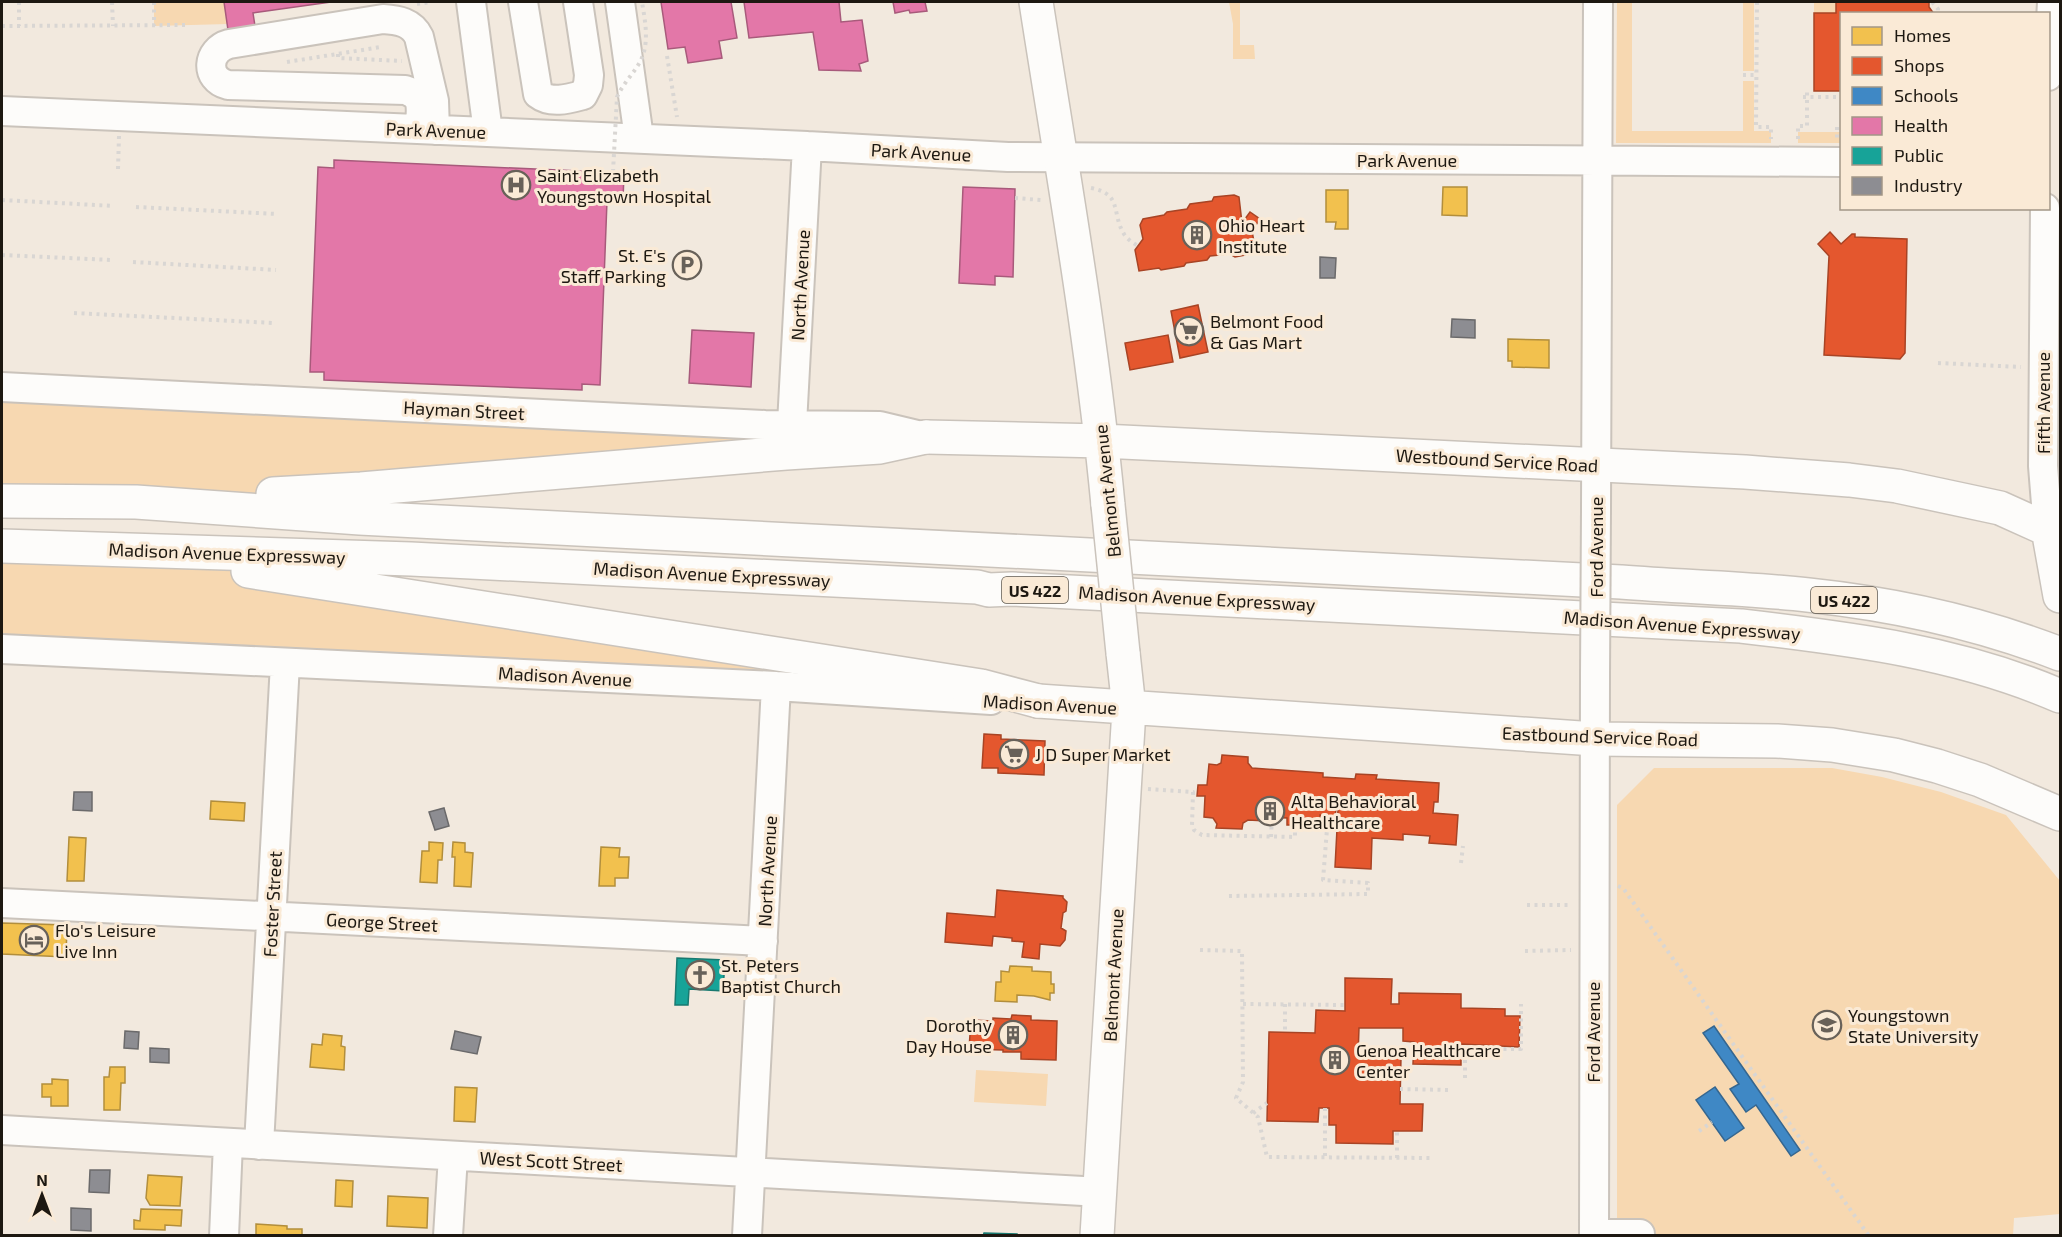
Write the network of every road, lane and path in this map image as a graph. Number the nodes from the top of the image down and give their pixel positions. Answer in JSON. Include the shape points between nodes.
{"nodes":[{"id":1,"x":19,"y":2,"type":"edge"},
{"id":2,"x":112,"y":2,"type":"edge"},
{"id":3,"x":154,"y":2,"type":"edge"},
{"id":4,"x":471,"y":2,"type":"edge"},
{"id":5,"x":523,"y":2,"type":"edge"},
{"id":6,"x":578,"y":2,"type":"edge"},
{"id":7,"x":620,"y":2,"type":"edge"},
{"id":8,"x":642,"y":2,"type":"edge"},
{"id":9,"x":1036,"y":2,"type":"edge"},
{"id":10,"x":1598,"y":2,"type":"edge"},
{"id":11,"x":1757,"y":2,"type":"edge"},
{"id":12,"x":2052,"y":2,"type":"edge"},
{"id":13,"x":189,"y":25,"type":"dead end"},
{"id":14,"x":2,"y":26,"type":"edge"},
{"id":15,"x":19,"y":26,"type":"junction"},
{"id":16,"x":112,"y":26,"type":"junction"},
{"id":17,"x":154,"y":26,"type":"junction"},
{"id":18,"x":2050,"y":39,"type":"edge"},
{"id":19,"x":381,"y":47,"type":"dead end"},
{"id":20,"x":338,"y":54,"type":"junction"},
{"id":21,"x":667,"y":56,"type":"dead end"},
{"id":22,"x":414,"y":62,"type":"junction"},
{"id":23,"x":279,"y":63,"type":"dead end"},
{"id":24,"x":1743,"y":75,"type":"dead end"},
{"id":25,"x":1756,"y":75,"type":"junction"},
{"id":26,"x":1807,"y":89,"type":"dead end"},
{"id":27,"x":405,"y":90,"type":"junction"},
{"id":28,"x":1805,"y":97,"type":"junction"},
{"id":29,"x":1840,"y":97,"type":"edge"},
{"id":30,"x":2,"y":111,"type":"edge"},
{"id":31,"x":678,"y":118,"type":"dead end"},
{"id":32,"x":1837,"y":127,"type":"dead end"},
{"id":33,"x":427,"y":129,"type":"junction"},
{"id":34,"x":488,"y":132,"type":"junction"},
{"id":35,"x":119,"y":136,"type":"dead end"},
{"id":36,"x":639,"y":138,"type":"junction"},
{"id":37,"x":1770,"y":143,"type":"dead end"},
{"id":38,"x":1798,"y":143,"type":"dead end"},
{"id":39,"x":807,"y":146,"type":"junction"},
{"id":40,"x":1839,"y":152,"type":"edge"},
{"id":41,"x":1597,"y":161,"type":"junction"},
{"id":42,"x":118,"y":169,"type":"dead end"},
{"id":43,"x":613,"y":172,"type":"dead end"},
{"id":44,"x":1055,"y":180,"type":"junction"},
{"id":45,"x":1015,"y":198,"type":"dead end"},
{"id":46,"x":2,"y":200,"type":"edge"},
{"id":47,"x":114,"y":206,"type":"dead end"},
{"id":48,"x":136,"y":207,"type":"dead end"},
{"id":49,"x":2045,"y":210,"type":"edge"},
{"id":50,"x":278,"y":214,"type":"dead end"},
{"id":51,"x":1138,"y":246,"type":"dead end"},
{"id":52,"x":2,"y":255,"type":"edge"},
{"id":53,"x":112,"y":260,"type":"dead end"},
{"id":54,"x":133,"y":262,"type":"dead end"},
{"id":55,"x":276,"y":270,"type":"dead end"},
{"id":56,"x":74,"y":313,"type":"dead end"},
{"id":57,"x":274,"y":323,"type":"dead end"},
{"id":58,"x":2052,"y":339,"type":"edge"},
{"id":59,"x":1938,"y":363,"type":"dead end"},
{"id":60,"x":2043,"y":367,"type":"junction"},
{"id":61,"x":2,"y":387,"type":"edge"},
{"id":62,"x":789,"y":438,"type":"junction"},
{"id":63,"x":1102,"y":441,"type":"junction"},
{"id":64,"x":1596,"y":465,"type":"junction"},
{"id":65,"x":2,"y":501,"type":"edge"},
{"id":66,"x":136,"y":502,"type":"junction"},
{"id":67,"x":2054,"y":532,"type":"edge"},
{"id":68,"x":2,"y":546,"type":"edge"},
{"id":69,"x":106,"y":549,"type":"junction"},
{"id":70,"x":2059,"y":589,"type":"edge"},
{"id":71,"x":2,"y":650,"type":"edge"},
{"id":72,"x":2061,"y":654,"type":"edge"},
{"id":73,"x":285,"y":663,"type":"junction"},
{"id":74,"x":776,"y":686,"type":"junction"},
{"id":75,"x":2061,"y":696,"type":"edge"},
{"id":76,"x":1038,"y":701,"type":"junction"},
{"id":77,"x":1129,"y":708,"type":"junction"},
{"id":78,"x":1595,"y":738,"type":"junction"},
{"id":79,"x":1147,"y":789,"type":"dead end"},
{"id":80,"x":2061,"y":814,"type":"edge"},
{"id":81,"x":1328,"y":816,"type":"dead end"},
{"id":82,"x":1272,"y":817,"type":"dead end"},
{"id":83,"x":1327,"y":828,"type":"junction"},
{"id":84,"x":1229,"y":829,"type":"dead end"},
{"id":85,"x":1229,"y":836,"type":"junction"},
{"id":86,"x":1271,"y":837,"type":"junction"},
{"id":87,"x":1463,"y":846,"type":"dead end"},
{"id":88,"x":1461,"y":863,"type":"dead end"},
{"id":89,"x":1610,"y":884,"type":"dead end"},
{"id":90,"x":1229,"y":896,"type":"dead end"},
{"id":91,"x":2,"y":903,"type":"edge"},
{"id":92,"x":1527,"y":905,"type":"dead end"},
{"id":93,"x":1570,"y":905,"type":"dead end"},
{"id":94,"x":272,"y":916,"type":"junction"},
{"id":95,"x":763,"y":941,"type":"junction"},
{"id":96,"x":1200,"y":950,"type":"dead end"},
{"id":97,"x":1570,"y":950,"type":"dead end"},
{"id":98,"x":1525,"y":951,"type":"dead end"},
{"id":99,"x":1243,"y":1004,"type":"junction"},
{"id":100,"x":1285,"y":1004,"type":"junction"},
{"id":101,"x":1521,"y":1004,"type":"dead end"},
{"id":102,"x":1345,"y":1005,"type":"dead end"},
{"id":103,"x":1285,"y":1032,"type":"dead end"},
{"id":104,"x":1465,"y":1078,"type":"dead end"},
{"id":105,"x":1400,"y":1089,"type":"dead end"},
{"id":106,"x":1451,"y":1090,"type":"dead end"},
{"id":107,"x":1267,"y":1103,"type":"dead end"},
{"id":108,"x":1325,"y":1108,"type":"dead end"},
{"id":109,"x":1253,"y":1113,"type":"junction"},
{"id":110,"x":1712,"y":1122,"type":"dead end"},
{"id":111,"x":2,"y":1130,"type":"edge"},
{"id":112,"x":1397,"y":1131,"type":"dead end"},
{"id":113,"x":1699,"y":1131,"type":"dead end"},
{"id":114,"x":228,"y":1143,"type":"junction"},
{"id":115,"x":259,"y":1145,"type":"junction"},
{"id":116,"x":453,"y":1156,"type":"junction"},
{"id":117,"x":1325,"y":1158,"type":"junction"},
{"id":118,"x":1397,"y":1158,"type":"junction"},
{"id":119,"x":1433,"y":1158,"type":"dead end"},
{"id":120,"x":750,"y":1173,"type":"junction"},
{"id":121,"x":1101,"y":1192,"type":"junction"},
{"id":122,"x":1640,"y":1234,"type":"edge"},
{"id":123,"x":1594,"y":1235,"type":"edge"},
{"id":124,"x":224,"y":1236,"type":"edge"},
{"id":125,"x":448,"y":1236,"type":"edge"},
{"id":126,"x":747,"y":1236,"type":"edge"},
{"id":127,"x":1097,"y":1236,"type":"edge"},
{"id":128,"x":1869,"y":1236,"type":"edge"}],
"edges":[{"from":1,"to":15,"type":"path"},
{"from":2,"to":16,"type":"path"},
{"from":3,"to":17,"type":"path"},
{"from":4,"to":34,"type":"street"},
{"from":5,"to":6,"type":"street","via":[[538,94],[552,100],[583,95],[588,85]]},
{"from":7,"to":36,"type":"street"},
{"from":8,"to":43,"type":"path","bridge":true,"via":[[645,48],[617,97]]},
{"from":9,"to":44,"type":"main road","name":"Belmont Avenue"},
{"from":10,"to":41,"type":"street","name":"Ford Avenue"},
{"from":11,"to":25,"type":"path"},
{"from":12,"to":18,"type":"street"},
{"from":13,"to":17,"type":"path"},
{"from":14,"to":15,"type":"path"},
{"from":15,"to":16,"type":"path"},
{"from":16,"to":17,"type":"path"},
{"from":19,"to":20,"type":"path"},
{"from":20,"to":22,"type":"path","via":[[338,58]]},
{"from":20,"to":23,"type":"path"},
{"from":21,"to":31,"type":"path"},
{"from":22,"to":27,"type":"street","via":[[419,83]]},
{"from":22,"to":27,"type":"street","via":[[417,32],[406,23],[383,20],[229,44],[215,53],[211,63],[215,78],[228,85]]},
{"from":22,"to":33,"type":"street","via":[[434,100]]},
{"from":24,"to":25,"type":"path"},
{"from":25,"to":37,"type":"path","via":[[1756,127],[1771,127]]},
{"from":26,"to":28,"type":"path"},
{"from":27,"to":33,"type":"street","via":[[419,99]]},
{"from":28,"to":29,"type":"path"},
{"from":28,"to":38,"type":"path","via":[[1807,126],[1798,126]]},
{"from":30,"to":33,"type":"street","name":"Park Avenue"},
{"from":32,"to":40,"type":"path"},
{"from":33,"to":34,"type":"street","name":"Park Avenue"},
{"from":34,"to":36,"type":"street","name":"Park Avenue"},
{"from":35,"to":42,"type":"path"},
{"from":36,"to":39,"type":"street","name":"Park Avenue"},
{"from":39,"to":44,"type":"street","name":"Park Avenue","via":[[1008,157]]},
{"from":39,"to":62,"type":"street","name":"North Avenue"},
{"from":40,"to":41,"type":"street","name":"Park Avenue"},
{"from":41,"to":44,"type":"street","name":"Park Avenue"},
{"from":41,"to":64,"type":"street","name":"Ford Avenue"},
{"from":44,"to":45,"type":"path"},
{"from":44,"to":51,"type":"path","via":[[1098,189],[1110,196],[1125,237]]},
{"from":44,"to":63,"type":"main road","name":"Belmont Avenue","via":[[1083,305]]},
{"from":46,"to":47,"type":"path"},
{"from":48,"to":50,"type":"path"},
{"from":49,"to":58,"type":"street","name":"Fifth Avenue"},
{"from":52,"to":53,"type":"path"},
{"from":54,"to":55,"type":"path"},
{"from":56,"to":57,"type":"path"},
{"from":58,"to":60,"type":"street","name":"Fifth Avenue"},
{"from":59,"to":60,"type":"path"},
{"from":60,"to":67,"type":"street","name":"Fifth Avenue","via":[[2043,466]]},
{"from":61,"to":62,"type":"street","name":"Hayman Street","via":[[753,424]]},
{"from":62,"to":63,"type":"main road","name":"Westbound Service Road","via":[[880,447],[926,437]]},
{"from":62,"to":66,"type":"main road","name":"Westbound Service Road","via":[[361,489]]},
{"from":63,"to":64,"type":"main road","name":"Westbound Service Road"},
{"from":63,"to":77,"type":"main road","name":"Belmont Avenue","bridge":true},
{"from":64,"to":67,"type":"main road","name":"Westbound Service Road","via":[[1745,472],[1897,486],[2000,508]]},
{"from":64,"to":78,"type":"street","name":"Ford Avenue","bridge":true},
{"from":65,"to":66,"type":"main road","name":"Madison Avenue Expressway","number":"US 422"},
{"from":66,"to":72,"type":"main road","name":"Madison Avenue Expressway","number":"US 422","via":[[360,518],[1621,582],[1808,595],[1937,617]]},
{"from":67,"to":70,"type":"main road","name":"Fifth Avenue"},
{"from":68,"to":69,"type":"main road","name":"Madison Avenue Expressway","number":"US 422"},
{"from":69,"to":75,"type":"main road","name":"Madison Avenue Expressway","number":"US 422","via":[[411,559],[1741,626],[1906,648],[1992,670]]},
{"from":69,"to":76,"type":"main road","via":[[981,686]]},
{"from":71,"to":73,"type":"street","name":"Madison Avenue"},
{"from":73,"to":74,"type":"street","name":"Madison Avenue"},
{"from":73,"to":94,"type":"street","name":"Foster Street"},
{"from":74,"to":76,"type":"street","name":"Madison Avenue"},
{"from":74,"to":95,"type":"street","name":"North Avenue"},
{"from":76,"to":77,"type":"main road","name":"Madison Avenue"},
{"from":77,"to":78,"type":"main road","name":"Eastbound Service Road"},
{"from":77,"to":121,"type":"main road","name":"Belmont Avenue"},
{"from":78,"to":80,"type":"main road","name":"Eastbound Service Road","via":[[1778,741],[1894,755],[1980,780]]},
{"from":78,"to":123,"type":"street","name":"Ford Avenue"},
{"from":79,"to":85,"type":"path","via":[[1195,792],[1194,830],[1202,835]]},
{"from":81,"to":83,"type":"path"},
{"from":82,"to":86,"type":"path"},
{"from":83,"to":86,"type":"path","via":[[1295,826],[1295,837]]},
{"from":83,"to":90,"type":"path","via":[[1323,880],[1368,883],[1368,894]]},
{"from":84,"to":85,"type":"path"},
{"from":85,"to":86,"type":"path"},
{"from":87,"to":88,"type":"path"},
{"from":89,"to":128,"type":"path","via":[[1623,888]]},
{"from":91,"to":94,"type":"street","name":"George Street"},
{"from":92,"to":93,"type":"path"},
{"from":94,"to":95,"type":"street","name":"George Street"},
{"from":94,"to":115,"type":"street","name":"Foster Street"},
{"from":95,"to":120,"type":"street","name":"North Avenue"},
{"from":96,"to":99,"type":"path","via":[[1242,951]]},
{"from":97,"to":98,"type":"path"},
{"from":99,"to":100,"type":"path"},
{"from":99,"to":109,"type":"path","via":[[1243,1082],[1236,1098]]},
{"from":100,"to":102,"type":"path"},
{"from":100,"to":103,"type":"path"},
{"from":101,"to":104,"type":"path","via":[[1521,1049],[1465,1049]]},
{"from":105,"to":106,"type":"path"},
{"from":107,"to":109,"type":"path"},
{"from":108,"to":117,"type":"path"},
{"from":109,"to":117,"type":"path","via":[[1262,1127],[1267,1157]]},
{"from":110,"to":113,"type":"path"},
{"from":111,"to":114,"type":"street","name":"West Scott Street"},
{"from":112,"to":118,"type":"path"},
{"from":114,"to":115,"type":"street","name":"West Scott Street"},
{"from":114,"to":124,"type":"street"},
{"from":115,"to":116,"type":"street","name":"West Scott Street"},
{"from":116,"to":120,"type":"street","name":"West Scott Street"},
{"from":116,"to":125,"type":"street"},
{"from":117,"to":118,"type":"path"},
{"from":118,"to":119,"type":"path"},
{"from":120,"to":121,"type":"street","name":"West Scott Street"},
{"from":120,"to":126,"type":"street","name":"North Avenue"},
{"from":121,"to":127,"type":"main road","name":"Belmont Avenue"},
{"from":122,"to":123,"type":"street"}]}
